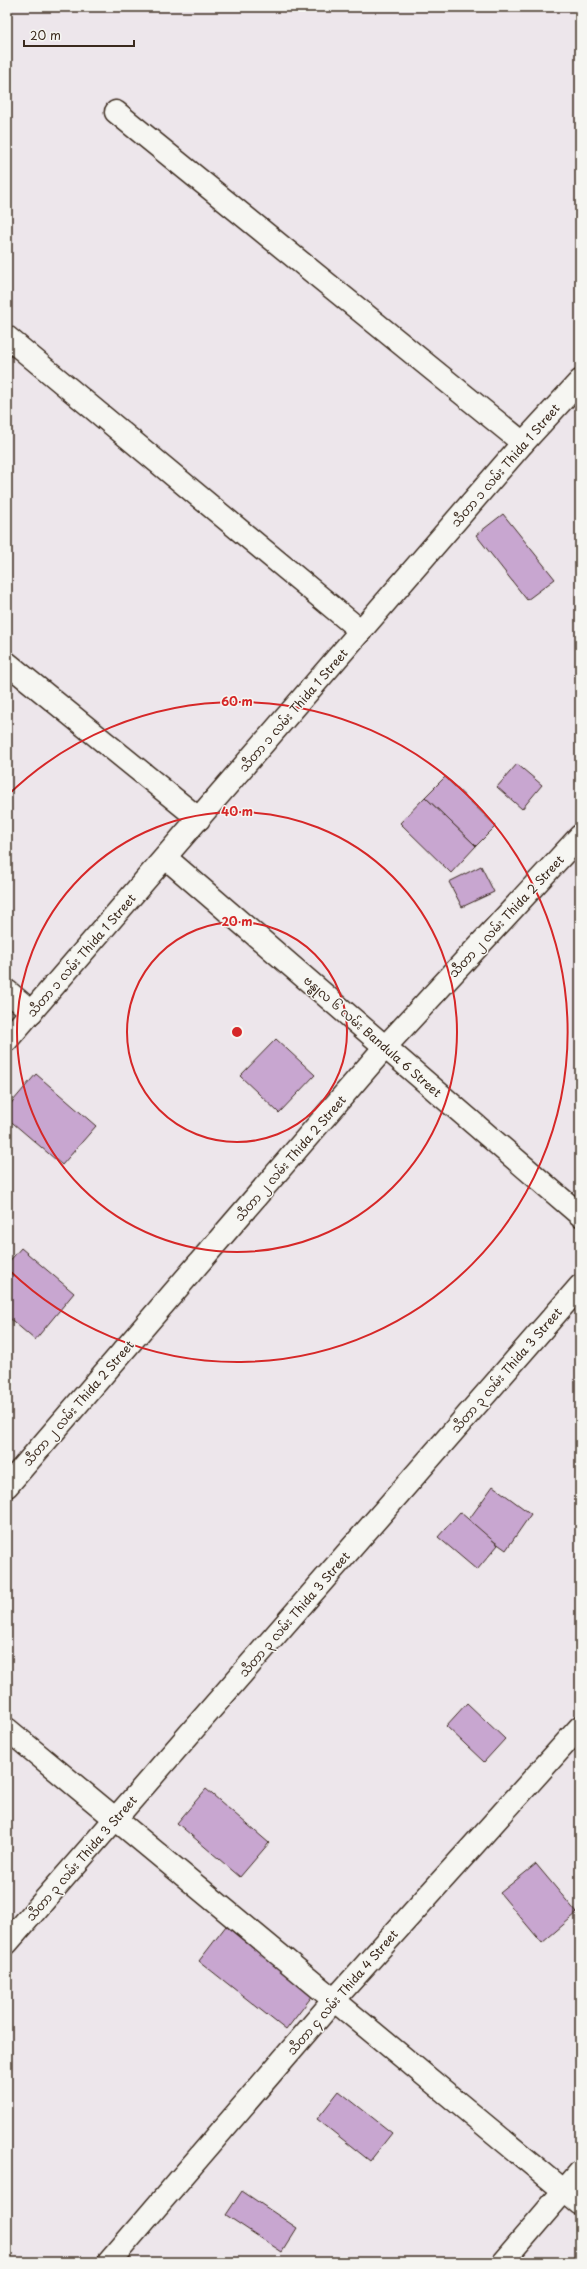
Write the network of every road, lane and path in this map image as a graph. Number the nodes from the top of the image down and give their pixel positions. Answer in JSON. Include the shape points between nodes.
{"nodes":[{"id":1,"x":116,"y":112,"type":"dead end"},
{"id":2,"x":7,"y":337,"type":"edge"},
{"id":3,"x":580,"y":381,"type":"edge"},
{"id":4,"x":523,"y":443,"type":"junction"},
{"id":5,"x":361,"y":631,"type":"junction"},
{"id":6,"x":7,"y":663,"type":"edge"},
{"id":7,"x":199,"y":819,"type":"junction"},
{"id":8,"x":580,"y":836,"type":"edge"},
{"id":9,"x":166,"y":858,"type":"junction"},
{"id":10,"x":7,"y":991,"type":"edge"},
{"id":11,"x":32,"y":1012,"type":"junction"},
{"id":12,"x":7,"y":1040,"type":"edge"},
{"id":13,"x":385,"y":1047,"type":"junction"},
{"id":14,"x":580,"y":1215,"type":"edge"},
{"id":15,"x":580,"y":1286,"type":"edge"},
{"id":16,"x":7,"y":1486,"type":"edge"},
{"id":17,"x":580,"y":1727,"type":"edge"},
{"id":18,"x":7,"y":1729,"type":"edge"},
{"id":19,"x":116,"y":1819,"type":"junction"},
{"id":20,"x":7,"y":1943,"type":"edge"},
{"id":21,"x":334,"y":2000,"type":"junction"},
{"id":22,"x":580,"y":2172,"type":"edge"},
{"id":23,"x":572,"y":2197,"type":"edge"},
{"id":24,"x":109,"y":2262,"type":"edge"},
{"id":25,"x":503,"y":2262,"type":"edge"}],
"edges":[{"from":1,"to":4,"type":"street"},
{"from":2,"to":5,"type":"street"},
{"from":3,"to":4,"type":"street","name":"သီတာ ၁ လမ်း Thida 1 Street"},
{"from":4,"to":5,"type":"street","name":"သီတာ ၁ လမ်း Thida 1 Street"},
{"from":5,"to":7,"type":"street","name":"သီတာ ၁ လမ်း Thida 1 Street"},
{"from":6,"to":7,"type":"street"},
{"from":7,"to":9,"type":"street","name":"သီတာ ၁ လမ်း Thida 1 Street"},
{"from":8,"to":13,"type":"street","name":"သီတာ ၂ လမ်း Thida 2 Street"},
{"from":9,"to":11,"type":"street","name":"သီတာ ၁ လမ်း Thida 1 Street"},
{"from":9,"to":13,"type":"street","name":"ဗန္ဓုလ ၆ လမ်း Bandula 6 Street"},
{"from":10,"to":11,"type":"street"},
{"from":11,"to":12,"type":"street","name":"သီတာ ၁ လမ်း Thida 1 Street"},
{"from":13,"to":14,"type":"street","name":"ဗန္ဓုလ ၆ လမ်း Bandula 6 Street"},
{"from":13,"to":16,"type":"street","name":"သီတာ ၂ လမ်း Thida 2 Street"},
{"from":15,"to":19,"type":"street","name":"သီတာ ၃ လမ်း Thida 3 Street"},
{"from":17,"to":21,"type":"street","name":"သီတာ ၄ လမ်း Thida 4 Street"},
{"from":18,"to":19,"type":"street"},
{"from":19,"to":20,"type":"street","name":"သီတာ ၃ လမ်း Thida 3 Street"},
{"from":19,"to":21,"type":"street"},
{"from":21,"to":23,"type":"street"},
{"from":21,"to":24,"type":"street","name":"သီတာ ၄ လမ်း Thida 4 Street"},
{"from":22,"to":23,"type":"street"},
{"from":23,"to":25,"type":"street"}]}
